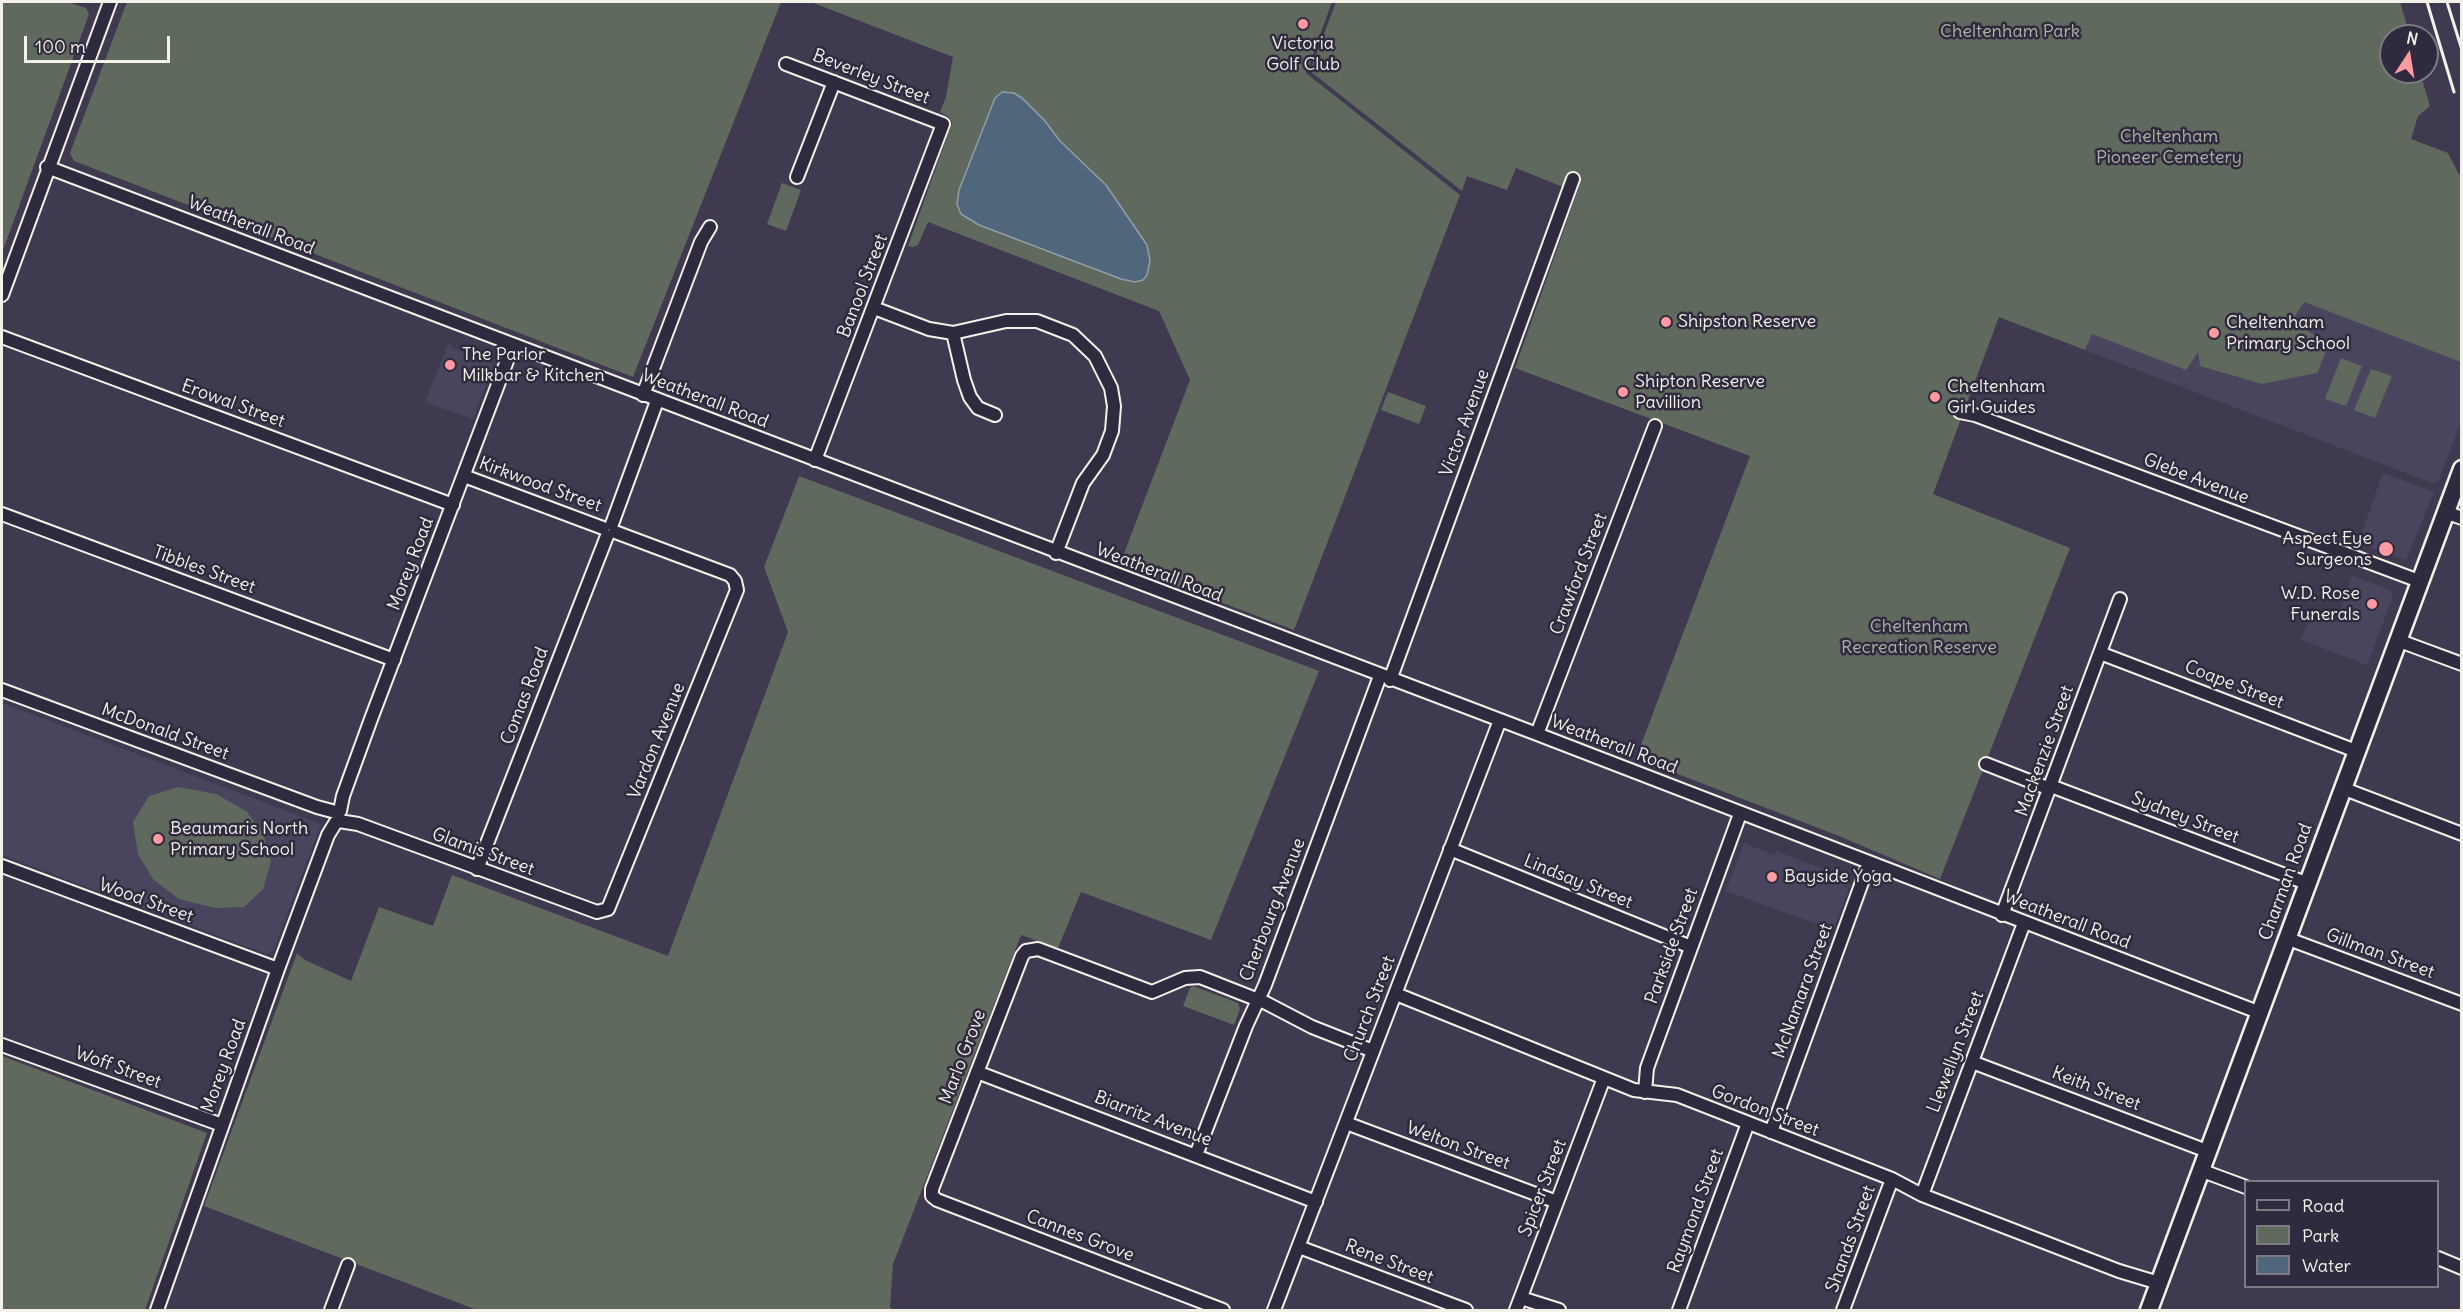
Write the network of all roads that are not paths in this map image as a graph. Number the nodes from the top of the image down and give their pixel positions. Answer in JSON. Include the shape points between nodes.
{"nodes":[{"id":1,"x":109,"y":2,"type":"edge"},
{"id":2,"x":786,"y":64,"type":"dead end"},
{"id":3,"x":834,"y":82,"type":"junction"},
{"id":4,"x":943,"y":124,"type":"joint"},
{"id":5,"x":47,"y":167,"type":"junction"},
{"id":6,"x":797,"y":177,"type":"dead end"},
{"id":7,"x":1573,"y":178,"type":"dead end"},
{"id":8,"x":710,"y":226,"type":"dead end"},
{"id":9,"x":2,"y":295,"type":"edge"},
{"id":10,"x":874,"y":308,"type":"junction"},
{"id":11,"x":953,"y":333,"type":"junction"},
{"id":12,"x":2,"y":337,"type":"edge"},
{"id":13,"x":513,"y":345,"type":"junction"},
{"id":14,"x":643,"y":395,"type":"junction"},
{"id":15,"x":657,"y":401,"type":"junction"},
{"id":16,"x":1960,"y":412,"type":"dead end"},
{"id":17,"x":995,"y":415,"type":"dead end"},
{"id":18,"x":1655,"y":426,"type":"dead end"},
{"id":19,"x":815,"y":460,"type":"junction"},
{"id":20,"x":2462,"y":468,"type":"edge"},
{"id":21,"x":464,"y":476,"type":"junction"},
{"id":22,"x":453,"y":505,"type":"junction"},
{"id":23,"x":2445,"y":512,"type":"junction"},
{"id":24,"x":2,"y":514,"type":"edge"},
{"id":25,"x":2462,"y":518,"type":"edge"},
{"id":26,"x":609,"y":530,"type":"junction"},
{"id":27,"x":1056,"y":553,"type":"junction"},
{"id":28,"x":730,"y":575,"type":"joint"},
{"id":29,"x":2419,"y":581,"type":"junction"},
{"id":30,"x":2120,"y":599,"type":"dead end"},
{"id":31,"x":2397,"y":640,"type":"junction"},
{"id":32,"x":2100,"y":653,"type":"junction"},
{"id":33,"x":394,"y":660,"type":"junction"},
{"id":34,"x":2462,"y":664,"type":"edge"},
{"id":35,"x":1385,"y":678,"type":"junction"},
{"id":36,"x":2,"y":690,"type":"edge"},
{"id":37,"x":1500,"y":720,"type":"junction"},
{"id":38,"x":1537,"y":734,"type":"junction"},
{"id":39,"x":2356,"y":751,"type":"junction"},
{"id":40,"x":1986,"y":764,"type":"dead end"},
{"id":41,"x":2051,"y":788,"type":"junction"},
{"id":42,"x":2342,"y":788,"type":"junction"},
{"id":43,"x":1740,"y":814,"type":"junction"},
{"id":44,"x":336,"y":815,"type":"junction"},
{"id":45,"x":2462,"y":834,"type":"edge"},
{"id":46,"x":1450,"y":849,"type":"junction"},
{"id":47,"x":1869,"y":863,"type":"junction"},
{"id":48,"x":2,"y":866,"type":"edge"},
{"id":49,"x":477,"y":869,"type":"junction"},
{"id":50,"x":2306,"y":883,"type":"junction"},
{"id":51,"x":597,"y":912,"type":"joint"},
{"id":52,"x":2002,"y":915,"type":"junction"},
{"id":53,"x":2024,"y":923,"type":"junction"},
{"id":54,"x":2286,"y":938,"type":"junction"},
{"id":55,"x":1691,"y":947,"type":"junction"},
{"id":56,"x":278,"y":969,"type":"junction"},
{"id":57,"x":1396,"y":994,"type":"junction"},
{"id":58,"x":1258,"y":1000,"type":"junction"},
{"id":59,"x":2462,"y":1004,"type":"edge"},
{"id":60,"x":2258,"y":1012,"type":"junction"},
{"id":61,"x":2,"y":1045,"type":"edge"},
{"id":62,"x":1373,"y":1051,"type":"junction"},
{"id":63,"x":1972,"y":1062,"type":"junction"},
{"id":64,"x":977,"y":1072,"type":"junction"},
{"id":65,"x":1604,"y":1078,"type":"junction"},
{"id":66,"x":1645,"y":1092,"type":"junction"},
{"id":67,"x":1346,"y":1123,"type":"junction"},
{"id":68,"x":1748,"y":1123,"type":"junction"},
{"id":69,"x":222,"y":1125,"type":"junction"},
{"id":70,"x":1771,"y":1132,"type":"junction"},
{"id":71,"x":2207,"y":1150,"type":"junction"},
{"id":72,"x":1196,"y":1155,"type":"junction"},
{"id":73,"x":2200,"y":1170,"type":"junction"},
{"id":74,"x":1892,"y":1179,"type":"junction"},
{"id":75,"x":2244,"y":1185,"type":"edge"},
{"id":76,"x":932,"y":1189,"type":"joint"},
{"id":77,"x":1922,"y":1195,"type":"junction"},
{"id":78,"x":1316,"y":1202,"type":"junction"},
{"id":79,"x":1557,"y":1202,"type":"junction"},
{"id":80,"x":1299,"y":1247,"type":"junction"},
{"id":81,"x":2439,"y":1258,"type":"edge"},
{"id":82,"x":348,"y":1265,"type":"dead end"},
{"id":83,"x":2462,"y":1268,"type":"edge"},
{"id":84,"x":2158,"y":1286,"type":"junction"},
{"id":85,"x":1521,"y":1298,"type":"junction"},
{"id":86,"x":157,"y":1311,"type":"edge"},
{"id":87,"x":331,"y":1311,"type":"edge"},
{"id":88,"x":1223,"y":1311,"type":"edge"},
{"id":89,"x":1274,"y":1311,"type":"edge"},
{"id":90,"x":1466,"y":1311,"type":"edge"},
{"id":91,"x":1515,"y":1311,"type":"edge"},
{"id":92,"x":1559,"y":1311,"type":"edge"},
{"id":93,"x":1679,"y":1311,"type":"edge"},
{"id":94,"x":1843,"y":1311,"type":"edge"},
{"id":95,"x":2149,"y":1311,"type":"edge"}],
"edges":[{"from":1,"to":5,"type":"street"},
{"from":2,"to":3,"type":"street","name":"Beverley Street"},
{"from":3,"to":4,"type":"street","name":"Beverley Street"},
{"from":3,"to":6,"type":"street"},
{"from":4,"to":10,"type":"street","name":"Banool Street"},
{"from":5,"to":9,"type":"street"},
{"from":5,"to":13,"type":"street","name":"Weatherall Road"},
{"from":7,"to":35,"type":"street","name":"Victor Avenue"},
{"from":8,"to":14,"type":"street"},
{"from":10,"to":11,"type":"street","via":[[929,329]]},
{"from":10,"to":19,"type":"street","name":"Banool Street"},
{"from":11,"to":17,"type":"street","via":[[970,398],[978,408]]},
{"from":11,"to":27,"type":"street","via":[[1005,321],[1046,323],[1080,340],[1104,371],[1114,406],[1110,440],[1083,483]]},
{"from":12,"to":22,"type":"street","name":"Erowal Street"},
{"from":13,"to":14,"type":"street","name":"Weatherall Road"},
{"from":13,"to":21,"type":"street","name":"Morey Road"},
{"from":14,"to":15,"type":"street","name":"Weatherall Road"},
{"from":15,"to":19,"type":"street","name":"Weatherall Road"},
{"from":15,"to":26,"type":"street","name":"Comas Road"},
{"from":16,"to":29,"type":"street","name":"Glebe Avenue"},
{"from":18,"to":38,"type":"street","name":"Crawford Street"},
{"from":19,"to":27,"type":"street","name":"Weatherall Road"},
{"from":20,"to":23,"type":"main road","name":"Charman Road"},
{"from":21,"to":22,"type":"street","name":"Morey Road"},
{"from":21,"to":26,"type":"street","name":"Kirkwood Street"},
{"from":22,"to":33,"type":"street","name":"Morey Road"},
{"from":23,"to":25,"type":"street"},
{"from":23,"to":29,"type":"main road","name":"Charman Road"},
{"from":24,"to":33,"type":"street","name":"Tibbles Street"},
{"from":26,"to":28,"type":"street","name":"Kirkwood Street"},
{"from":26,"to":49,"type":"street","name":"Comas Road"},
{"from":27,"to":35,"type":"street","name":"Weatherall Road"},
{"from":28,"to":51,"type":"street","name":"Vardon Avenue","via":[[735,580],[736,594],[611,904],[604,912]]},
{"from":29,"to":31,"type":"main road","name":"Charman Road"},
{"from":30,"to":32,"type":"street","name":"Mackenzie Street"},
{"from":31,"to":34,"type":"street"},
{"from":31,"to":39,"type":"main road","name":"Charman Road"},
{"from":32,"to":39,"type":"street","name":"Coape Street"},
{"from":32,"to":41,"type":"street","name":"Mackenzie Street"},
{"from":33,"to":44,"type":"street","name":"Morey Road"},
{"from":35,"to":37,"type":"street","name":"Weatherall Road"},
{"from":35,"to":58,"type":"street","name":"Cherbourg Avenue"},
{"from":36,"to":44,"type":"street","name":"McDonald Street"},
{"from":37,"to":38,"type":"street","name":"Weatherall Road"},
{"from":37,"to":46,"type":"street","name":"Church Street"},
{"from":38,"to":43,"type":"street","name":"Weatherall Road"},
{"from":39,"to":42,"type":"main road","name":"Charman Road"},
{"from":40,"to":41,"type":"street","name":"Sydney Street"},
{"from":41,"to":50,"type":"street","name":"Sydney Street"},
{"from":41,"to":52,"type":"street","name":"Mackenzie Street"},
{"from":42,"to":45,"type":"street"},
{"from":42,"to":50,"type":"main road","name":"Charman Road"},
{"from":43,"to":47,"type":"street","name":"Weatherall Road"},
{"from":43,"to":55,"type":"street","name":"Parkside Street"},
{"from":44,"to":49,"type":"street","name":"Glamis Street"},
{"from":44,"to":56,"type":"street","name":"Morey Road"},
{"from":46,"to":55,"type":"street","name":"Lindsay Street"},
{"from":46,"to":57,"type":"street","name":"Church Street"},
{"from":47,"to":52,"type":"street","name":"Weatherall Road"},
{"from":47,"to":70,"type":"street","name":"McNamara Street"},
{"from":48,"to":56,"type":"street","name":"Wood Street"},
{"from":49,"to":51,"type":"street","name":"Glamis Street"},
{"from":50,"to":54,"type":"main road","name":"Charman Road"},
{"from":52,"to":53,"type":"street","name":"Weatherall Road"},
{"from":53,"to":60,"type":"street","name":"Weatherall Road"},
{"from":53,"to":63,"type":"street","name":"Llewellyn Street"},
{"from":54,"to":59,"type":"street","name":"Gillman Street"},
{"from":54,"to":60,"type":"main road","name":"Charman Road"},
{"from":55,"to":66,"type":"street","name":"Parkside Street","via":[[1647,1068]]},
{"from":56,"to":69,"type":"street","name":"Morey Road"},
{"from":57,"to":62,"type":"street","name":"Church Street"},
{"from":57,"to":65,"type":"street","name":"Gordon Street"},
{"from":58,"to":62,"type":"street","via":[[1312,1028]]},
{"from":58,"to":64,"type":"street","name":"Marlo Grove","via":[[1193,976],[1158,991],[1146,991],[1038,949],[1026,951]]},
{"from":58,"to":72,"type":"street","name":"Cherbourg Avenue"},
{"from":60,"to":71,"type":"main road","name":"Charman Road"},
{"from":61,"to":69,"type":"street","name":"Woff Street"},
{"from":62,"to":67,"type":"street","name":"Church Street"},
{"from":63,"to":71,"type":"street","name":"Keith Street"},
{"from":63,"to":77,"type":"street","name":"Llewellyn Street"},
{"from":64,"to":72,"type":"street","name":"Biarritz Avenue"},
{"from":64,"to":76,"type":"street","name":"Marlo Grove"},
{"from":65,"to":66,"type":"street","name":"Gordon Street"},
{"from":65,"to":79,"type":"street","name":"Spicer Street"},
{"from":66,"to":68,"type":"street","name":"Gordon Street","via":[[1677,1095]]},
{"from":67,"to":78,"type":"street","name":"Church Street"},
{"from":67,"to":79,"type":"street","name":"Welton Street"},
{"from":68,"to":70,"type":"street","name":"Gordon Street"},
{"from":68,"to":93,"type":"street","name":"Raymond Street"},
{"from":69,"to":86,"type":"street","name":"Morey Road"},
{"from":70,"to":74,"type":"street","name":"Gordon Street"},
{"from":71,"to":73,"type":"main road","name":"Charman Road"},
{"from":72,"to":78,"type":"street","name":"Biarritz Avenue"},
{"from":73,"to":75,"type":"street"},
{"from":73,"to":84,"type":"main road","name":"Charman Road"},
{"from":74,"to":77,"type":"street","name":"Gordon Street"},
{"from":74,"to":94,"type":"street","name":"Shands Street"},
{"from":76,"to":88,"type":"street","name":"Cannes Grove","via":[[937,1200]]},
{"from":77,"to":84,"type":"street","name":"Gordon Street"},
{"from":78,"to":80,"type":"street","name":"Church Street"},
{"from":79,"to":85,"type":"street","name":"Spicer Street"},
{"from":80,"to":89,"type":"street","name":"Church Street"},
{"from":80,"to":90,"type":"street","name":"Rene Street"},
{"from":81,"to":83,"type":"street"},
{"from":82,"to":87,"type":"street"},
{"from":84,"to":95,"type":"main road","name":"Charman Road"},
{"from":85,"to":91,"type":"street","name":"Spicer Street"},
{"from":85,"to":92,"type":"street"}]}
